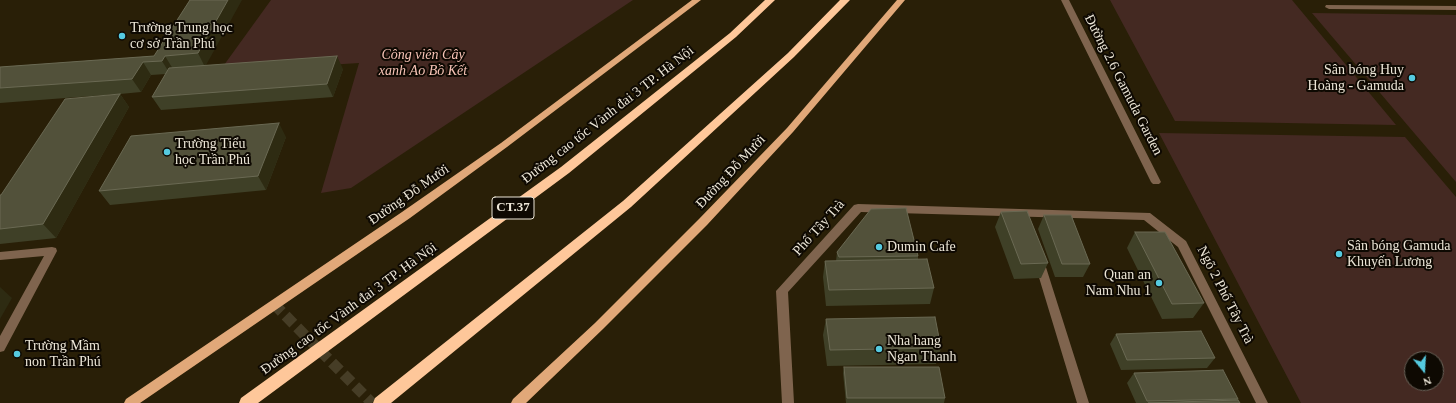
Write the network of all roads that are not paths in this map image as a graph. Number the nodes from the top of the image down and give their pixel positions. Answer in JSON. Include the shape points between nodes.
{"nodes":[{"id":1,"x":697,"y":0,"type":"edge"},
{"id":2,"x":770,"y":0,"type":"edge"},
{"id":3,"x":845,"y":0,"type":"edge"},
{"id":4,"x":901,"y":0,"type":"edge"},
{"id":5,"x":1065,"y":0,"type":"edge"},
{"id":6,"x":1329,"y":7,"type":"dead end"},
{"id":7,"x":1456,"y":8,"type":"edge"},
{"id":8,"x":1156,"y":182,"type":"dead end"},
{"id":9,"x":1025,"y":217,"type":"joint"},
{"id":10,"x":1036,"y":252,"type":"edge"},
{"id":11,"x":0,"y":256,"type":"edge"},
{"id":12,"x":0,"y":347,"type":"edge"},
{"id":13,"x":130,"y":403,"type":"edge"},
{"id":14,"x":246,"y":403,"type":"edge"},
{"id":15,"x":380,"y":403,"type":"edge"},
{"id":16,"x":517,"y":403,"type":"edge"},
{"id":17,"x":788,"y":403,"type":"edge"},
{"id":18,"x":1083,"y":403,"type":"edge"},
{"id":19,"x":1262,"y":403,"type":"edge"}],
"edges":[{"from":1,"to":13,"type":"main road","name":"Đường Đỗ Mười","via":[[400,219]]},
{"from":2,"to":14,"type":"highway","name":"Đường cao tốc Vành đai 3 TP. Hà Nội","number":"CT.37","via":[[733,35],[565,170]]},
{"from":3,"to":15,"type":"highway","via":[[791,55],[627,204]]},
{"from":4,"to":16,"type":"main road","name":"Đường Đỗ Mười","via":[[790,130],[703,222]]},
{"from":5,"to":8,"type":"street","name":"Đường 2.6 Gamuda Garden"},
{"from":6,"to":7,"type":"street"},
{"from":9,"to":17,"type":"street","name":"Phố Tây Trà","via":[[858,208],[782,291]]},
{"from":9,"to":19,"type":"street","name":"Ngõ 2 Phố Tây Trà","via":[[1146,216],[1182,244]]},
{"from":10,"to":18,"type":"street"},
{"from":11,"to":12,"type":"street","via":[[52,251]]}]}
